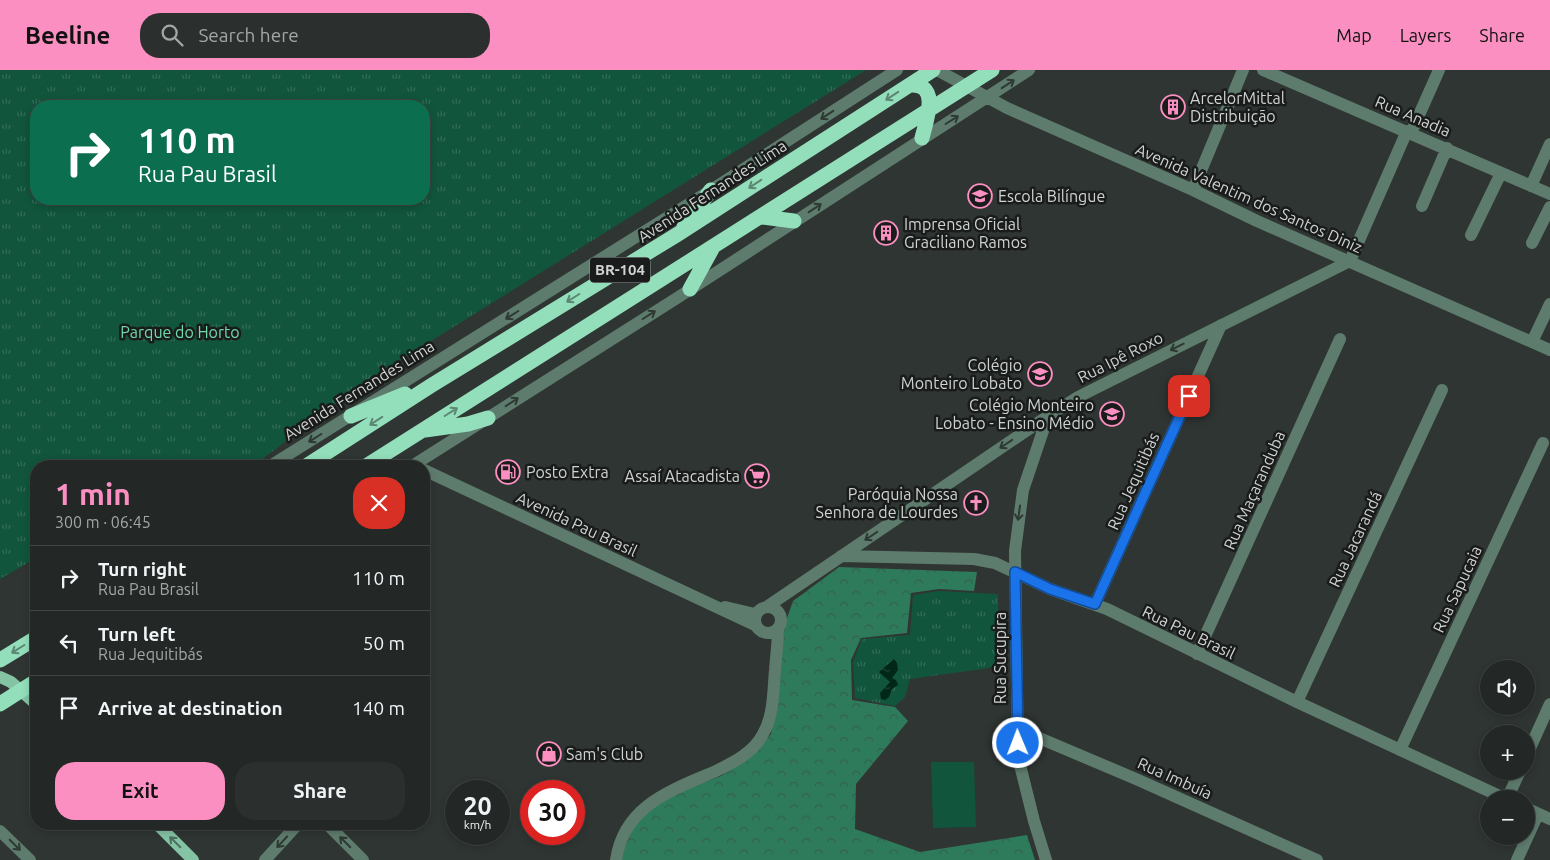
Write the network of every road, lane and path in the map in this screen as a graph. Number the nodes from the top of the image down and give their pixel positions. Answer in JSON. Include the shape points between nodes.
{"nodes":[{"id":1,"x":897,"y":70,"type":"edge"},
{"id":2,"x":933,"y":70,"type":"edge"},
{"id":3,"x":937,"y":70,"type":"edge"},
{"id":4,"x":992,"y":70,"type":"edge"},
{"id":5,"x":1029,"y":70,"type":"edge"},
{"id":6,"x":1243,"y":70,"type":"edge"},
{"id":7,"x":1264,"y":70,"type":"edge"},
{"id":8,"x":1440,"y":70,"type":"edge"},
{"id":9,"x":910,"y":84,"type":"junction"},
{"id":10,"x":966,"y":87,"type":"junction"},
{"id":11,"x":986,"y":98,"type":"junction"},
{"id":12,"x":928,"y":110,"type":"junction"},
{"id":13,"x":1409,"y":132,"type":"junction"},
{"id":14,"x":922,"y":138,"type":"junction"},
{"id":15,"x":1550,"y":144,"type":"edge"},
{"id":16,"x":1447,"y":148,"type":"junction"},
{"id":17,"x":1501,"y":173,"type":"junction"},
{"id":18,"x":1531,"y":186,"type":"junction"},
{"id":19,"x":711,"y":190,"type":"junction"},
{"id":20,"x":1193,"y":190,"type":"junction"},
{"id":21,"x":1550,"y":194,"type":"edge"},
{"id":22,"x":1422,"y":206,"type":"dead end"},
{"id":23,"x":1550,"y":207,"type":"edge"},
{"id":24,"x":762,"y":217,"type":"junction"},
{"id":25,"x":794,"y":221,"type":"junction"},
{"id":26,"x":678,"y":234,"type":"junction"},
{"id":27,"x":1472,"y":235,"type":"dead end"},
{"id":28,"x":1532,"y":243,"type":"dead end"},
{"id":29,"x":713,"y":247,"type":"junction"},
{"id":30,"x":1350,"y":261,"type":"junction"},
{"id":31,"x":690,"y":289,"type":"junction"},
{"id":32,"x":1550,"y":304,"type":"edge"},
{"id":33,"x":1209,"y":338,"type":"junction"},
{"id":34,"x":1340,"y":338,"type":"dead end"},
{"id":35,"x":1532,"y":342,"type":"junction"},
{"id":36,"x":1550,"y":350,"type":"edge"},
{"id":37,"x":432,"y":385,"type":"junction"},
{"id":38,"x":1442,"y":390,"type":"dead end"},
{"id":39,"x":351,"y":416,"type":"junction"},
{"id":40,"x":1048,"y":416,"type":"junction"},
{"id":41,"x":488,"y":418,"type":"junction"},
{"id":42,"x":421,"y":430,"type":"junction"},
{"id":43,"x":1543,"y":443,"type":"dead end"},
{"id":44,"x":280,"y":460,"type":"edge"},
{"id":45,"x":315,"y":460,"type":"edge"},
{"id":46,"x":375,"y":460,"type":"edge"},
{"id":47,"x":426,"y":460,"type":"edge"},
{"id":48,"x":430,"y":474,"type":"edge"},
{"id":49,"x":842,"y":556,"type":"junction"},
{"id":50,"x":1015,"y":572,"type":"junction"},
{"id":51,"x":794,"y":590,"type":"junction"},
{"id":52,"x":1095,"y":604,"type":"junction"},
{"id":53,"x":768,"y":606,"type":"junction"},
{"id":54,"x":780,"y":615,"type":"junction"},
{"id":55,"x":755,"y":620,"type":"junction"},
{"id":56,"x":773,"y":631,"type":"junction"},
{"id":57,"x":30,"y":642,"type":"edge"},
{"id":58,"x":1197,"y":654,"type":"junction"},
{"id":59,"x":0,"y":660,"type":"edge"},
{"id":60,"x":0,"y":677,"type":"edge"},
{"id":61,"x":30,"y":685,"type":"edge"},
{"id":62,"x":22,"y":690,"type":"junction"},
{"id":63,"x":30,"y":698,"type":"edge"},
{"id":64,"x":1297,"y":702,"type":"junction"},
{"id":65,"x":0,"y":704,"type":"edge"},
{"id":66,"x":1550,"y":704,"type":"edge"},
{"id":67,"x":1018,"y":729,"type":"junction"},
{"id":68,"x":1535,"y":737,"type":"edge"},
{"id":69,"x":1400,"y":750,"type":"junction"},
{"id":70,"x":1487,"y":790,"type":"edge"},
{"id":71,"x":1535,"y":812,"type":"edge"},
{"id":72,"x":1550,"y":819,"type":"edge"},
{"id":73,"x":163,"y":830,"type":"edge"},
{"id":74,"x":292,"y":830,"type":"edge"},
{"id":75,"x":333,"y":830,"type":"edge"},
{"id":76,"x":0,"y":831,"type":"edge"},
{"id":77,"x":1522,"y":845,"type":"edge"},
{"id":78,"x":30,"y":860,"type":"edge"},
{"id":79,"x":193,"y":860,"type":"edge"},
{"id":80,"x":265,"y":860,"type":"edge"},
{"id":81,"x":363,"y":860,"type":"edge"},
{"id":82,"x":616,"y":860,"type":"edge"},
{"id":83,"x":1046,"y":860,"type":"edge"},
{"id":84,"x":1317,"y":860,"type":"edge"},
{"id":85,"x":1517,"y":860,"type":"edge"}],
"edges":[{"from":1,"to":19,"type":"street","name":"Avenida Fernandes Lima","one_way":true},
{"from":2,"to":9,"type":"highway","name":"Avenida Fernandes Lima","number":"BR-104"},
{"from":3,"to":10,"type":"street","name":"Avenida Valentim dos Santos Diniz"},
{"from":4,"to":10,"type":"highway","number":"BR-104"},
{"from":11,"to":5,"type":"street","one_way":true},
{"from":6,"to":20,"type":"street"},
{"from":7,"to":13,"type":"street","name":"Rua Anadia"},
{"from":8,"to":13,"type":"street"},
{"from":9,"to":12,"type":"highway","via":[[925,90],[929,97]]},
{"from":9,"to":26,"type":"highway","name":"Avenida Fernandes Lima","number":"BR-104","one_way":true},
{"from":10,"to":11,"type":"street","name":"Avenida Valentim dos Santos Diniz"},
{"from":10,"to":12,"type":"highway","number":"BR-104"},
{"from":14,"to":11,"type":"street","one_way":true},
{"from":11,"to":20,"type":"street","name":"Avenida Valentim dos Santos Diniz"},
{"from":12,"to":14,"type":"highway"},
{"from":12,"to":24,"type":"highway","number":"BR-104"},
{"from":13,"to":16,"type":"street","name":"Rua Anadia"},
{"from":13,"to":30,"type":"street"},
{"from":25,"to":14,"type":"street","one_way":true},
{"from":15,"to":18,"type":"street"},
{"from":16,"to":17,"type":"street","name":"Rua Anadia"},
{"from":16,"to":22,"type":"street"},
{"from":17,"to":18,"type":"street","name":"Rua Anadia"},
{"from":17,"to":27,"type":"street"},
{"from":18,"to":21,"type":"street","name":"Rua Anadia"},
{"from":19,"to":26,"type":"highway"},
{"from":19,"to":39,"type":"street","name":"Avenida Fernandes Lima","one_way":true},
{"from":20,"to":30,"type":"street","name":"Avenida Valentim dos Santos Diniz"},
{"from":23,"to":28,"type":"street"},
{"from":24,"to":25,"type":"highway"},
{"from":24,"to":29,"type":"highway","number":"BR-104"},
{"from":25,"to":31,"type":"street"},
{"from":26,"to":37,"type":"highway","name":"Avenida Fernandes Lima","number":"BR-104","one_way":true},
{"from":29,"to":31,"type":"highway"},
{"from":42,"to":29,"type":"highway","number":"BR-104","one_way":true},
{"from":30,"to":33,"type":"street","name":"Rua Jequitibás","via":[[1221,325]]},
{"from":30,"to":35,"type":"street","name":"Avenida Valentim dos Santos Diniz"},
{"from":41,"to":31,"type":"street","one_way":true},
{"from":32,"to":35,"type":"street"},
{"from":33,"to":40,"type":"street","name":"Rua Ipê Roxo","one_way":true,"via":[[1122,373]]},
{"from":33,"to":52,"type":"street","name":"Rua Jequitibás"},
{"from":34,"to":58,"type":"street","name":"Rua Maçaranduba"},
{"from":35,"to":36,"type":"street","name":"Avenida Valentim dos Santos Diniz"},
{"from":37,"to":39,"type":"highway"},
{"from":37,"to":45,"type":"highway","name":"Avenida Fernandes Lima","number":"BR-104","one_way":true},
{"from":38,"to":64,"type":"street","name":"Rua Jacarandá"},
{"from":39,"to":44,"type":"street","name":"Avenida Fernandes Lima","one_way":true},
{"from":40,"to":49,"type":"street","name":"Rua Ipê Roxo","one_way":true},
{"from":40,"to":50,"type":"street","name":"Rua Sucupira","one_way":true,"via":[[1023,490]]},
{"from":41,"to":42,"type":"highway"},
{"from":41,"to":47,"type":"street"},
{"from":42,"to":46,"type":"highway","number":"BR-104"},
{"from":43,"to":69,"type":"street","name":"Rua Sapucaia"},
{"from":48,"to":55,"type":"street","name":"Avenida Pau Brasil","via":[[717,607],[733,608]]},
{"from":49,"to":50,"type":"street","name":"Rua Pau Brasil","via":[[974,559],[995,563]]},
{"from":49,"to":51,"type":"street","name":"Rua Ipê Roxo"},
{"from":50,"to":52,"type":"street","name":"Rua Pau Brasil","via":[[1050,589]]},
{"from":50,"to":67,"type":"street","name":"Rua Sucupira"},
{"from":51,"to":53,"type":"street","name":"Rua Ipê Roxo"},
{"from":51,"to":54,"type":"street","name":"Rua Ipê Roxo"},
{"from":52,"to":58,"type":"street","name":"Rua Pau Brasil"},
{"from":53,"to":54,"type":"street"},
{"from":53,"to":55,"type":"street","via":[[762,608]]},
{"from":54,"to":56,"type":"street","via":[[781,622]]},
{"from":55,"to":56,"type":"street","via":[[761,632]]},
{"from":56,"to":82,"type":"street","via":[[775,667],[764,733],[739,759],[671,791],[641,810],[623,837]]},
{"from":57,"to":59,"type":"highway","one_way":true},
{"from":58,"to":64,"type":"street","name":"Rua Pau Brasil"},
{"from":60,"to":62,"type":"main road"},
{"from":61,"to":62,"type":"highway"},
{"from":62,"to":63,"type":"main road"},
{"from":62,"to":65,"type":"highway"},
{"from":64,"to":69,"type":"street","name":"Rua Pau Brasil"},
{"from":66,"to":68,"type":"street"},
{"from":67,"to":83,"type":"street","name":"Rua Sucupira","via":[[1021,776]]},
{"from":67,"to":84,"type":"street","name":"Rua Imbuía"},
{"from":69,"to":70,"type":"street","name":"Rua Pau Brasil"},
{"from":71,"to":72,"type":"street"},
{"from":79,"to":73,"type":"main road","one_way":true},
{"from":74,"to":80,"type":"street","one_way":true},
{"from":81,"to":75,"type":"street","one_way":true},
{"from":76,"to":78,"type":"street","one_way":true},
{"from":77,"to":85,"type":"street"}]}
